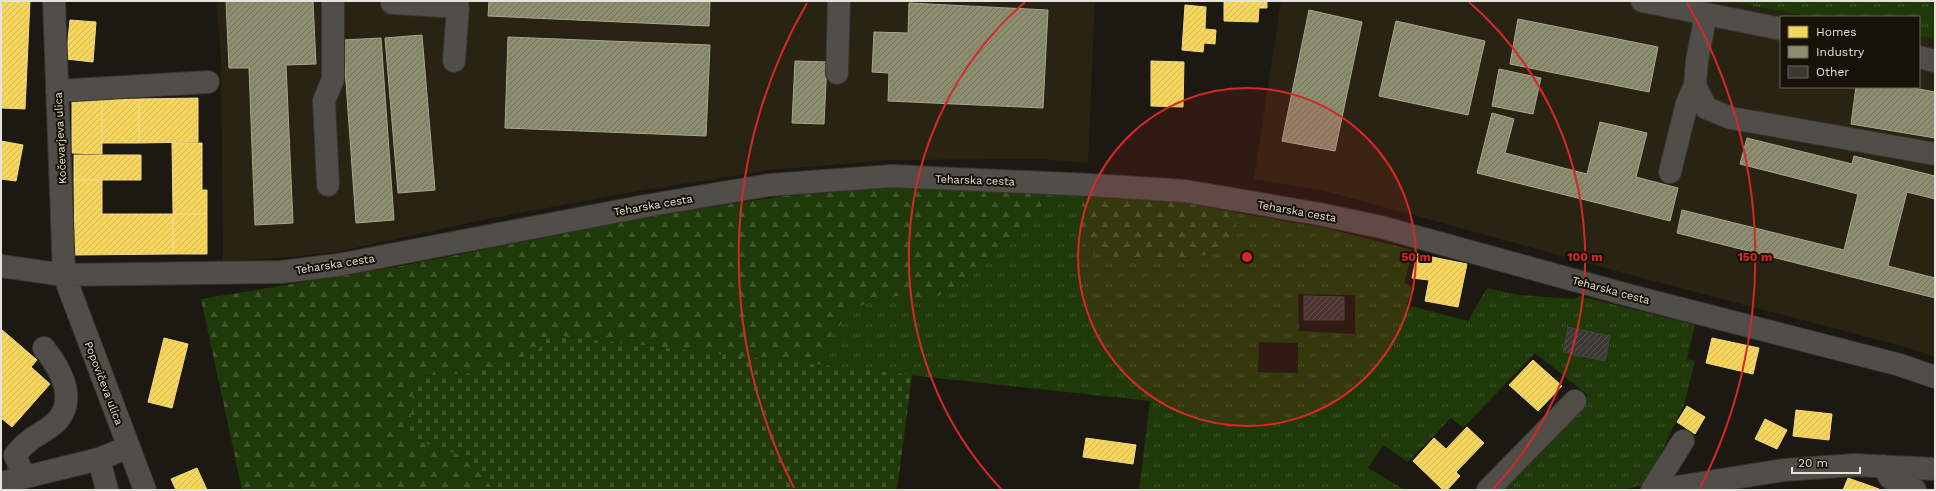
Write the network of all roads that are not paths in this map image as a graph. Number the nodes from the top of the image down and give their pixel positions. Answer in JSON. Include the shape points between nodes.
{"nodes":[{"id":1,"x":54,"y":1,"type":"edge"},
{"id":2,"x":333,"y":1,"type":"edge"},
{"id":3,"x":392,"y":1,"type":"edge"},
{"id":4,"x":839,"y":1,"type":"edge"},
{"id":5,"x":1642,"y":1,"type":"edge"},
{"id":6,"x":1706,"y":14,"type":"junction"},
{"id":7,"x":1780,"y":29,"type":"edge"},
{"id":8,"x":1920,"y":57,"type":"edge"},
{"id":9,"x":454,"y":61,"type":"dead end"},
{"id":10,"x":1935,"y":61,"type":"edge"},
{"id":11,"x":837,"y":73,"type":"dead end"},
{"id":12,"x":208,"y":82,"type":"dead end"},
{"id":13,"x":1695,"y":85,"type":"junction"},
{"id":14,"x":57,"y":91,"type":"junction"},
{"id":15,"x":1935,"y":154,"type":"edge"},
{"id":16,"x":1670,"y":172,"type":"dead end"},
{"id":17,"x":328,"y":185,"type":"dead end"},
{"id":18,"x":1,"y":266,"type":"edge"},
{"id":19,"x":64,"y":275,"type":"junction"},
{"id":20,"x":44,"y":348,"type":"dead end"},
{"id":21,"x":1935,"y":377,"type":"edge"},
{"id":22,"x":1576,"y":401,"type":"dead end"},
{"id":23,"x":1683,"y":441,"type":"dead end"},
{"id":24,"x":129,"y":447,"type":"junction"},
{"id":25,"x":99,"y":459,"type":"junction"},
{"id":26,"x":1883,"y":466,"type":"junction"},
{"id":27,"x":1935,"y":469,"type":"edge"},
{"id":28,"x":24,"y":478,"type":"junction"},
{"id":29,"x":1,"y":483,"type":"edge"},
{"id":30,"x":107,"y":490,"type":"edge"},
{"id":31,"x":145,"y":490,"type":"edge"},
{"id":32,"x":1488,"y":490,"type":"edge"},
{"id":33,"x":1652,"y":490,"type":"edge"},
{"id":34,"x":1658,"y":490,"type":"edge"},
{"id":35,"x":1915,"y":490,"type":"edge"}],
"edges":[{"from":1,"to":14,"type":"street","name":"Kočevarjeva ulica"},
{"from":2,"to":17,"type":"street","via":[[333,79],[324,101]]},
{"from":3,"to":9,"type":"street","via":[[458,7]]},
{"from":4,"to":11,"type":"street"},
{"from":5,"to":6,"type":"street"},
{"from":6,"to":7,"type":"street"},
{"from":6,"to":13,"type":"street"},
{"from":8,"to":10,"type":"street"},
{"from":12,"to":14,"type":"street"},
{"from":13,"to":15,"type":"street","via":[[1706,108],[1731,118]]},
{"from":13,"to":16,"type":"street","via":[[1687,103]]},
{"from":14,"to":19,"type":"street","name":"Kočevarjeva ulica"},
{"from":18,"to":19,"type":"street","name":"Teharska cesta"},
{"from":19,"to":21,"type":"street","name":"Teharska cesta","via":[[282,272],[331,266],[769,185],[892,176],[1092,185],[1185,191],[1381,227],[1636,297],[1900,365]]},
{"from":19,"to":24,"type":"street","name":"Popovičeva ulica"},
{"from":20,"to":28,"type":"street","via":[[56,363],[65,384],[66,403],[58,420],[26,442],[15,455]]},
{"from":22,"to":32,"type":"street"},
{"from":23,"to":33,"type":"street"},
{"from":24,"to":25,"type":"street"},
{"from":24,"to":31,"type":"street","name":"Popovičeva ulica"},
{"from":25,"to":28,"type":"street"},
{"from":25,"to":30,"type":"street"},
{"from":26,"to":27,"type":"street"},
{"from":26,"to":34,"type":"street","via":[[1854,465],[1784,470]]},
{"from":26,"to":35,"type":"street","via":[[1890,478]]},
{"from":28,"to":29,"type":"street"}]}
